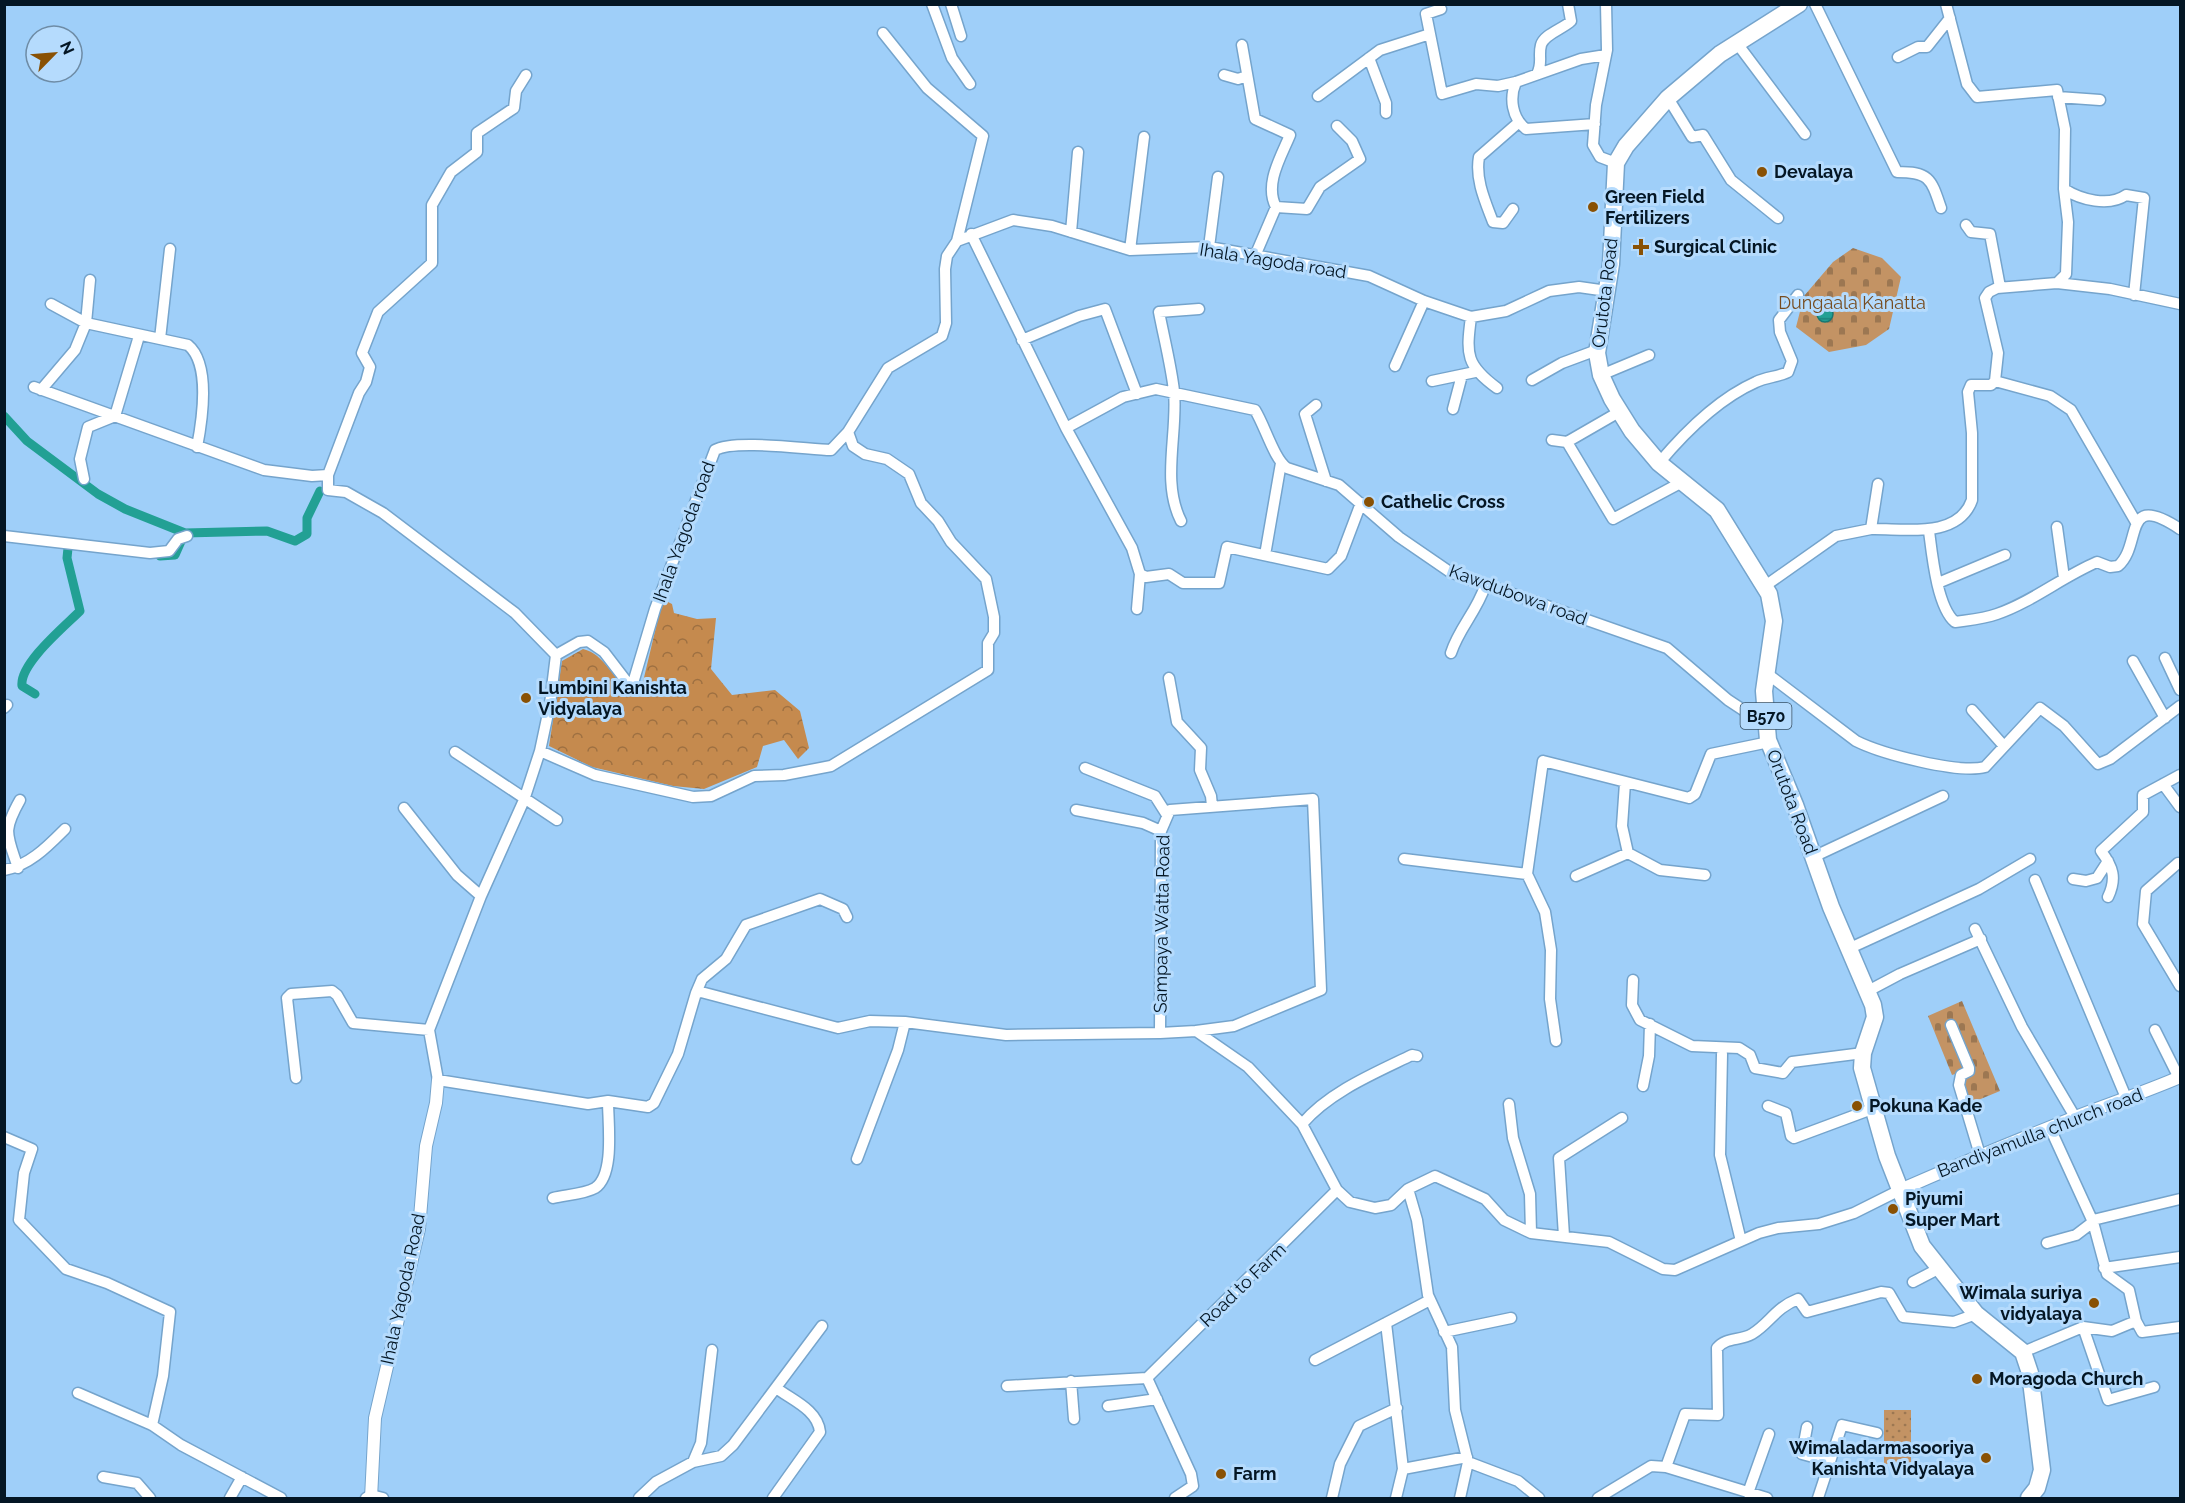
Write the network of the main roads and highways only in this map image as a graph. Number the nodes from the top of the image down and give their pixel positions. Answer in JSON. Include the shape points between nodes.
{"nodes":[{"id":1,"x":1799,"y":4,"type":"edge"},
{"id":2,"x":2029,"y":1498,"type":"edge"}],
"edges":[{"from":1,"to":2,"type":"main road","name":"Orutota Road","number":"B570","via":[[1736,42],[1668,98],[1641,126],[1616,163],[1611,264],[1597,350],[1601,375],[1632,431],[1659,462],[1717,510],[1765,586],[1774,621],[1765,672],[1769,742],[1848,949],[1868,991],[1875,1017],[1862,1068],[1872,1109],[1922,1245],[1976,1314],[2023,1353],[2036,1408],[2041,1464],[2037,1488]]}]}
